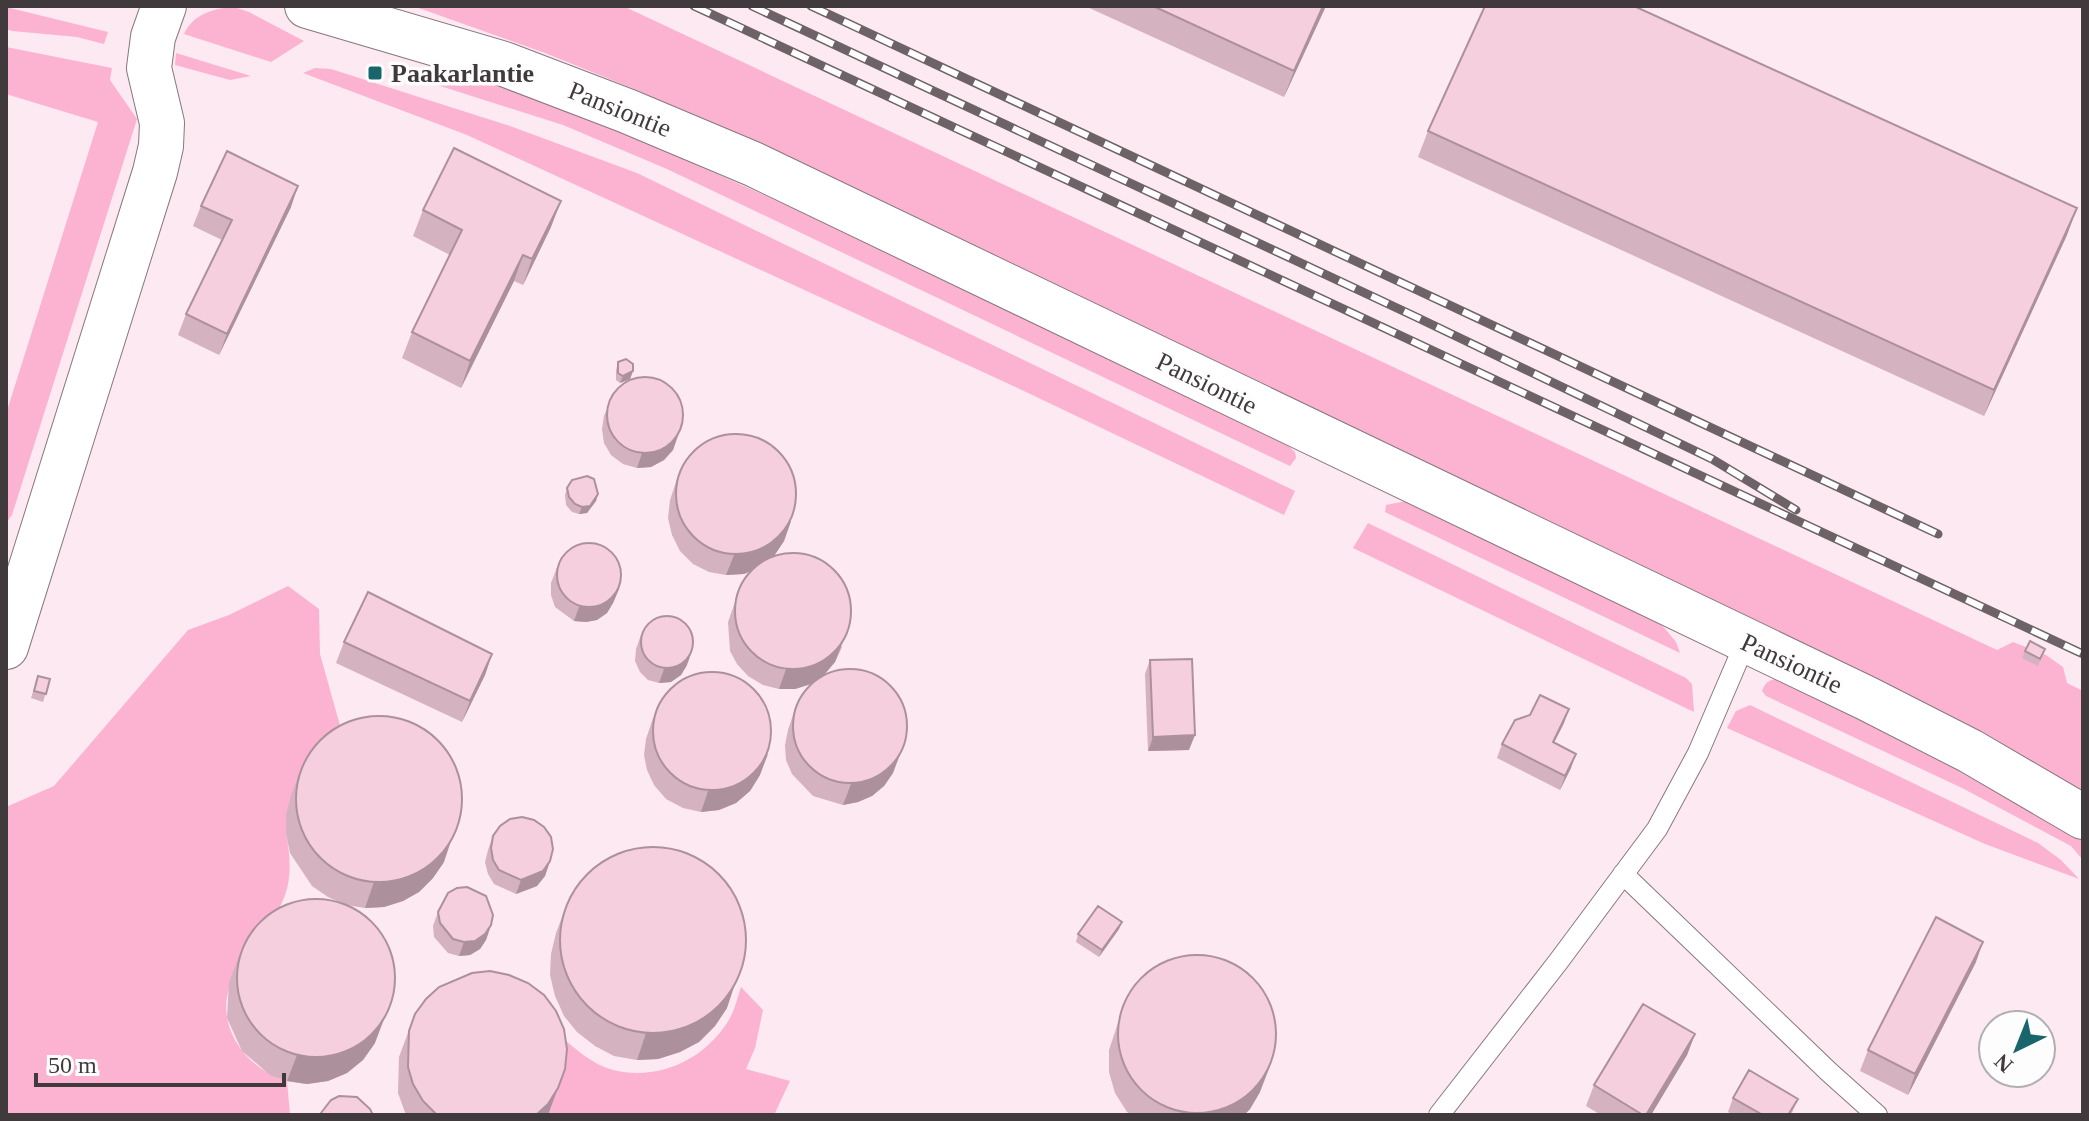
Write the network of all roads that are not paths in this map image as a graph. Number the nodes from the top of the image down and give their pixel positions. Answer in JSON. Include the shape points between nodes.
{"nodes":[{"id":1,"x":164,"y":6,"type":"edge"},
{"id":2,"x":307,"y":6,"type":"edge"},
{"id":3,"x":1746,"y":641,"type":"junction"},
{"id":4,"x":6,"y":647,"type":"edge"},
{"id":5,"x":2083,"y":817,"type":"edge"},
{"id":6,"x":1623,"y":874,"type":"junction"},
{"id":7,"x":1439,"y":1115,"type":"edge"},
{"id":8,"x":1877,"y":1115,"type":"edge"}],
"edges":[{"from":1,"to":4,"type":"street","via":[[149,68],[162,123],[155,172]]},
{"from":2,"to":3,"type":"street","name":"Pansiontie","via":[[504,64],[753,164]]},
{"from":3,"to":5,"type":"street","name":"Pansiontie","via":[[1970,751]]},
{"from":3,"to":6,"type":"lane","via":[[1698,753],[1657,829]]},
{"from":6,"to":7,"type":"lane"},
{"from":6,"to":8,"type":"lane"}]}
